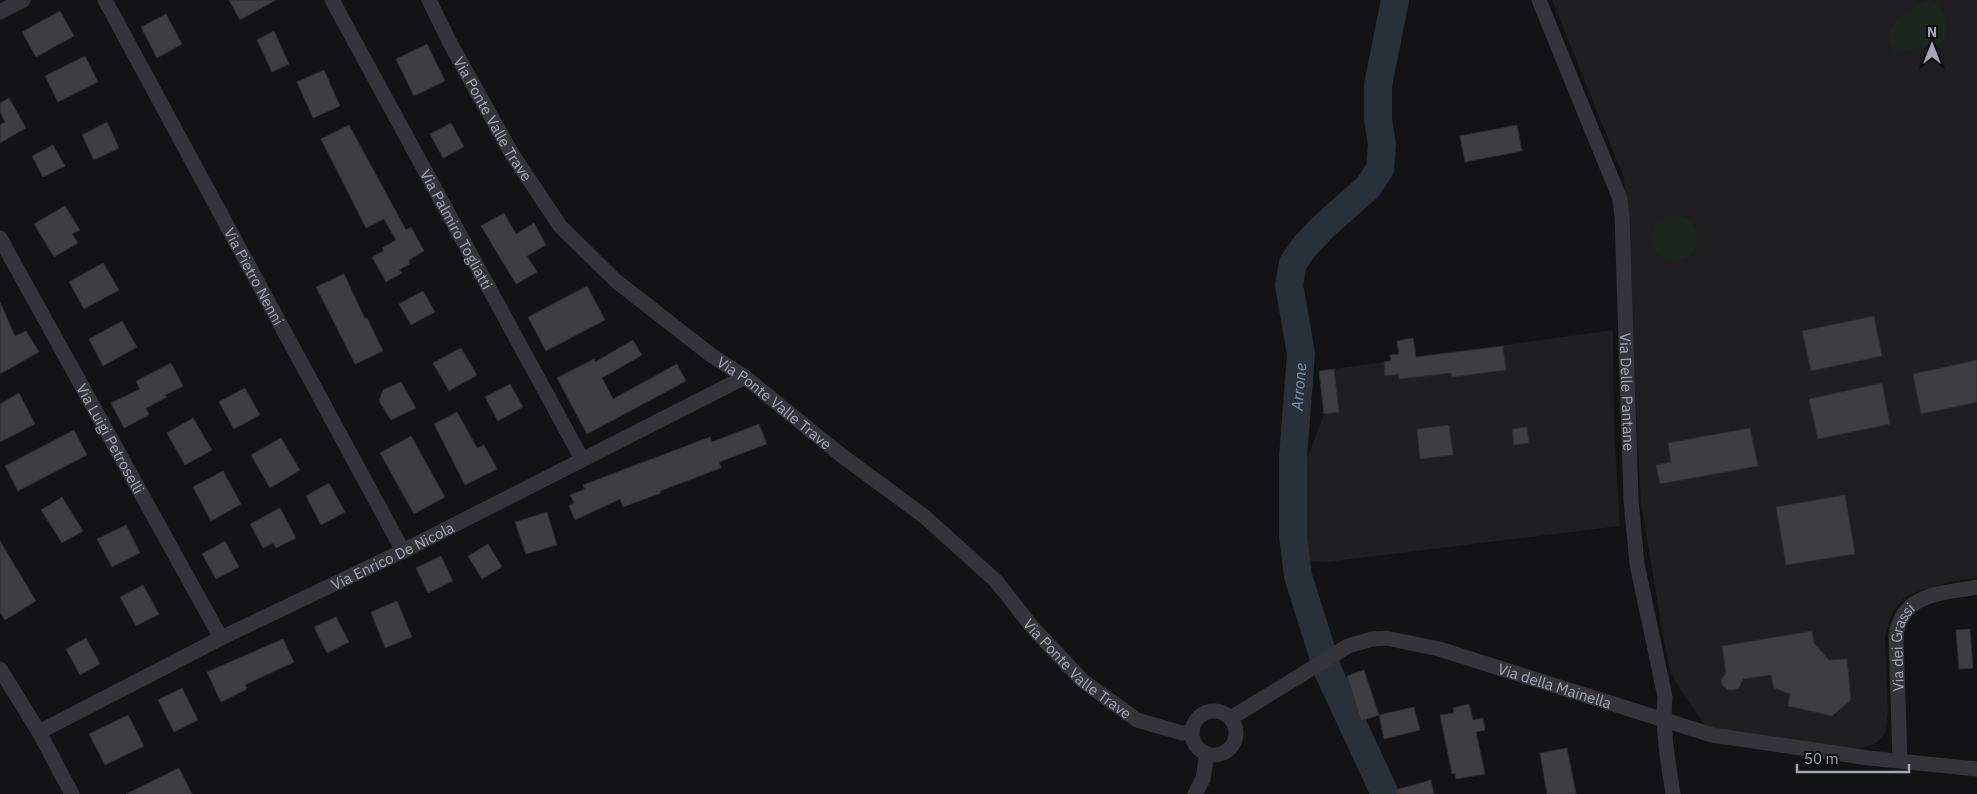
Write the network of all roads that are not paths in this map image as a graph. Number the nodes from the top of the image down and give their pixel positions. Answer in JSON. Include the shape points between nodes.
{"nodes":[{"id":1,"x":23,"y":0,"type":"edge"},
{"id":2,"x":104,"y":0,"type":"edge"},
{"id":3,"x":332,"y":0,"type":"edge"},
{"id":4,"x":429,"y":0,"type":"edge"},
{"id":5,"x":1539,"y":0,"type":"edge"},
{"id":6,"x":0,"y":12,"type":"edge"},
{"id":7,"x":0,"y":238,"type":"edge"},
{"id":8,"x":745,"y":377,"type":"junction"},
{"id":9,"x":582,"y":459,"type":"junction"},
{"id":10,"x":403,"y":551,"type":"junction"},
{"id":11,"x":1977,"y":587,"type":"edge"},
{"id":12,"x":220,"y":638,"type":"junction"},
{"id":13,"x":0,"y":669,"type":"edge"},
{"id":14,"x":1231,"y":718,"type":"junction"},
{"id":15,"x":1663,"y":718,"type":"junction"},
{"id":16,"x":39,"y":732,"type":"junction"},
{"id":17,"x":1192,"y":732,"type":"junction"},
{"id":18,"x":1207,"y":754,"type":"junction"},
{"id":19,"x":1900,"y":760,"type":"junction"},
{"id":20,"x":1977,"y":769,"type":"edge"},
{"id":21,"x":72,"y":794,"type":"edge"},
{"id":22,"x":1195,"y":794,"type":"edge"},
{"id":23,"x":1673,"y":794,"type":"edge"}],
"edges":[{"from":1,"to":6,"type":"street"},
{"from":2,"to":10,"type":"street","name":"Via Pietro Nenni"},
{"from":3,"to":9,"type":"street","name":"Via Palmiro Togliatti"},
{"from":4,"to":8,"type":"street","name":"Via Ponte Valle Trave","via":[[512,154],[560,226],[616,281],[711,355]]},
{"from":5,"to":15,"type":"street","name":"Via Delle Pantane","via":[[1620,199],[1631,500],[1637,564],[1665,696]]},
{"from":7,"to":12,"type":"street","name":"Via Luigi Petroselli"},
{"from":8,"to":9,"type":"street","name":"Via Enrico De Nicola"},
{"from":8,"to":17,"type":"street","name":"Via Ponte Valle Trave","via":[[841,455],[925,517],[996,581],[1033,628],[1083,681],[1137,720],[1182,733]]},
{"from":9,"to":10,"type":"street","name":"Via Enrico De Nicola"},
{"from":10,"to":12,"type":"street","name":"Via Enrico De Nicola"},
{"from":11,"to":19,"type":"street","name":"Via dei Grassi","via":[[1930,596],[1904,612],[1898,623]]},
{"from":12,"to":16,"type":"street","name":"Via Enrico De Nicola"},
{"from":13,"to":16,"type":"street"},
{"from":14,"to":15,"type":"street","name":"Via della Mainella","via":[[1342,649],[1386,638],[1415,643]]},
{"from":14,"to":17,"type":"street","via":[[1218,711],[1210,712],[1197,719]]},
{"from":14,"to":18,"type":"street","via":[[1237,732],[1232,747],[1221,755]]},
{"from":15,"to":19,"type":"street","name":"Via della Mainella","via":[[1712,735]]},
{"from":15,"to":23,"type":"street","name":"Via Delle Pantane"},
{"from":16,"to":21,"type":"street"},
{"from":17,"to":18,"type":"street","via":[[1196,746]]},
{"from":18,"to":22,"type":"street","via":[[1204,779]]},
{"from":19,"to":20,"type":"street","name":"Via della Mainella"}]}
